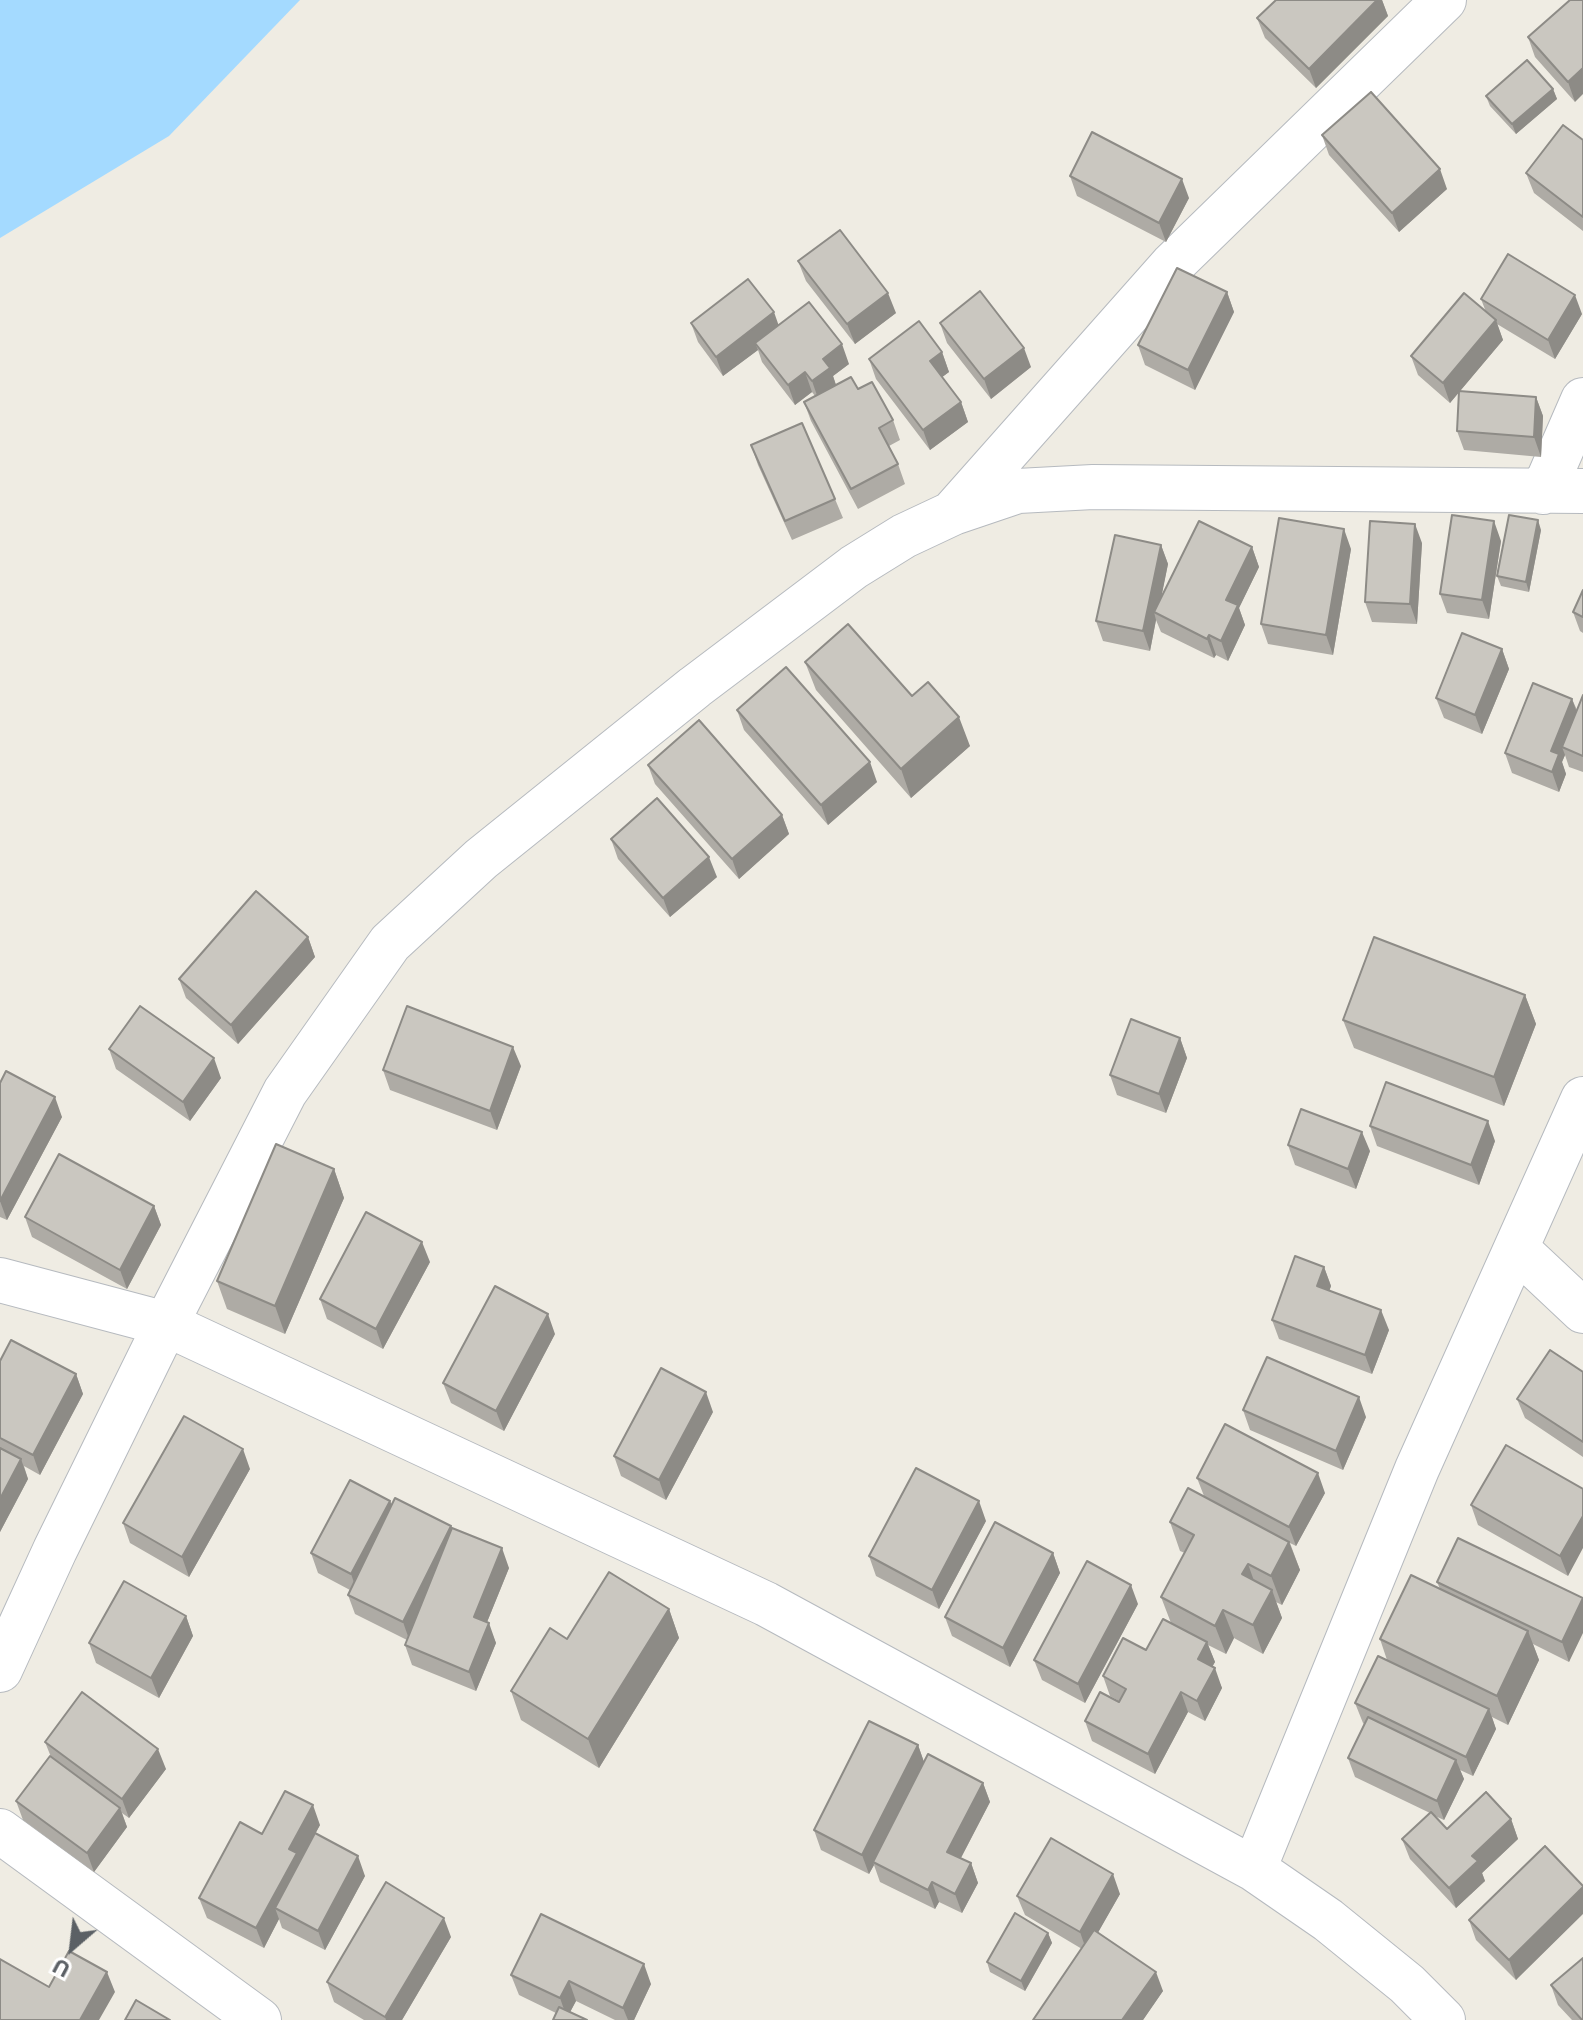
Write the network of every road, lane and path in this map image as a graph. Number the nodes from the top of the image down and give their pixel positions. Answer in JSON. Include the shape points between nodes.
{"nodes":[{"id":1,"x":1444,"y":0,"type":"edge"},
{"id":2,"x":1583,"y":400,"type":"edge"},
{"id":3,"x":1563,"y":492,"type":"edge"},
{"id":4,"x":953,"y":513,"type":"junction"},
{"id":5,"x":1583,"y":1099,"type":"edge"},
{"id":6,"x":1517,"y":1249,"type":"junction"},
{"id":7,"x":0,"y":1280,"type":"edge"},
{"id":8,"x":1583,"y":1311,"type":"edge"},
{"id":9,"x":166,"y":1324,"type":"junction"},
{"id":10,"x":0,"y":1670,"type":"edge"},
{"id":11,"x":0,"y":1831,"type":"edge"},
{"id":12,"x":1254,"y":1869,"type":"junction"},
{"id":13,"x":259,"y":2020,"type":"edge"},
{"id":14,"x":1443,"y":2020,"type":"edge"}],
"edges":[{"from":1,"to":4,"type":"street","via":[[1172,265]]},
{"from":2,"to":3,"type":"street"},
{"from":3,"to":4,"type":"street","via":[[1093,487],[1018,491]]},
{"from":4,"to":9,"type":"street","via":[[854,567],[695,687],[481,859],[390,943],[285,1092]]},
{"from":5,"to":6,"type":"street"},
{"from":6,"to":8,"type":"street"},
{"from":6,"to":12,"type":"street","via":[[1417,1469]]},
{"from":7,"to":9,"type":"street"},
{"from":9,"to":10,"type":"street"},
{"from":9,"to":12,"type":"street","via":[[766,1604]]},
{"from":11,"to":13,"type":"street"},
{"from":12,"to":14,"type":"street","via":[[1328,1920]]}]}
